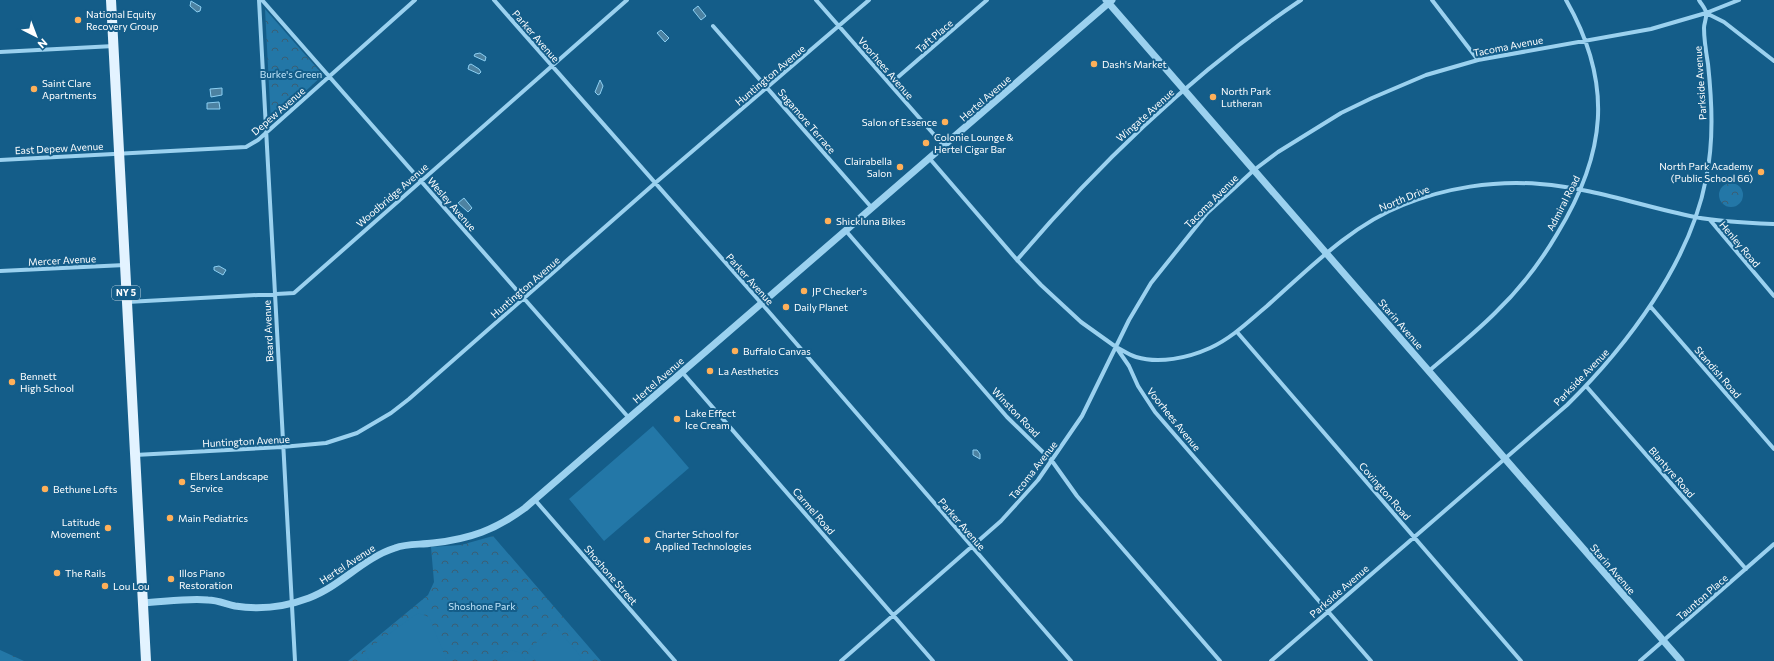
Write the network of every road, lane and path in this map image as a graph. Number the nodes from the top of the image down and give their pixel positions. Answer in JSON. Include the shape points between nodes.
{"nodes":[{"id":1,"x":111,"y":0,"type":"edge"},
{"id":2,"x":259,"y":0,"type":"edge"},
{"id":3,"x":262,"y":0,"type":"edge"},
{"id":4,"x":415,"y":0,"type":"edge"},
{"id":5,"x":494,"y":0,"type":"edge"},
{"id":6,"x":627,"y":0,"type":"edge"},
{"id":7,"x":816,"y":0,"type":"edge"},
{"id":8,"x":870,"y":0,"type":"edge"},
{"id":9,"x":987,"y":0,"type":"edge"},
{"id":10,"x":1301,"y":0,"type":"edge"},
{"id":11,"x":1432,"y":0,"type":"edge"},
{"id":12,"x":1566,"y":0,"type":"edge"},
{"id":13,"x":1699,"y":0,"type":"edge"},
{"id":14,"x":1739,"y":0,"type":"edge"},
{"id":15,"x":1109,"y":1,"type":"edge"},
{"id":16,"x":1706,"y":13,"type":"junction"},
{"id":17,"x":713,"y":26,"type":"dead end"},
{"id":18,"x":839,"y":26,"type":"junction"},
{"id":19,"x":1586,"y":40,"type":"junction"},
{"id":20,"x":114,"y":46,"type":"junction"},
{"id":21,"x":0,"y":52,"type":"edge"},
{"id":22,"x":1478,"y":60,"type":"junction"},
{"id":23,"x":1774,"y":61,"type":"edge"},
{"id":24,"x":552,"y":66,"type":"junction"},
{"id":25,"x":330,"y":76,"type":"junction"},
{"id":26,"x":890,"y":84,"type":"junction"},
{"id":27,"x":767,"y":87,"type":"junction"},
{"id":28,"x":1185,"y":90,"type":"junction"},
{"id":29,"x":266,"y":132,"type":"junction"},
{"id":30,"x":944,"y":146,"type":"junction"},
{"id":31,"x":118,"y":153,"type":"junction"},
{"id":32,"x":930,"y":158,"type":"junction"},
{"id":33,"x":0,"y":160,"type":"edge"},
{"id":34,"x":1254,"y":170,"type":"junction"},
{"id":35,"x":421,"y":181,"type":"junction"},
{"id":36,"x":654,"y":184,"type":"junction"},
{"id":37,"x":1581,"y":191,"type":"junction"},
{"id":38,"x":872,"y":208,"type":"junction"},
{"id":39,"x":1694,"y":217,"type":"junction"},
{"id":40,"x":1710,"y":220,"type":"junction"},
{"id":41,"x":1774,"y":224,"type":"edge"},
{"id":42,"x":846,"y":231,"type":"junction"},
{"id":43,"x":1326,"y":254,"type":"junction"},
{"id":44,"x":1017,"y":260,"type":"junction"},
{"id":45,"x":125,"y":265,"type":"junction"},
{"id":46,"x":0,"y":271,"type":"edge"},
{"id":47,"x":274,"y":294,"type":"junction"},
{"id":48,"x":1774,"y":296,"type":"edge"},
{"id":49,"x":525,"y":298,"type":"junction"},
{"id":50,"x":126,"y":302,"type":"junction"},
{"id":51,"x":761,"y":304,"type":"junction"},
{"id":52,"x":1650,"y":306,"type":"junction"},
{"id":53,"x":1237,"y":332,"type":"junction"},
{"id":54,"x":1116,"y":348,"type":"junction"},
{"id":55,"x":1429,"y":371,"type":"junction"},
{"id":56,"x":682,"y":372,"type":"junction"},
{"id":57,"x":1586,"y":386,"type":"junction"},
{"id":58,"x":629,"y":418,"type":"junction"},
{"id":59,"x":282,"y":447,"type":"junction"},
{"id":60,"x":1774,"y":449,"type":"edge"},
{"id":61,"x":134,"y":455,"type":"junction"},
{"id":62,"x":1506,"y":459,"type":"junction"},
{"id":63,"x":1052,"y":460,"type":"junction"},
{"id":64,"x":535,"y":500,"type":"junction"},
{"id":65,"x":1414,"y":537,"type":"junction"},
{"id":66,"x":1774,"y":544,"type":"edge"},
{"id":67,"x":971,"y":547,"type":"junction"},
{"id":68,"x":1746,"y":569,"type":"junction"},
{"id":69,"x":142,"y":603,"type":"junction"},
{"id":70,"x":291,"y":603,"type":"junction"},
{"id":71,"x":1328,"y":612,"type":"junction"},
{"id":72,"x":893,"y":615,"type":"junction"},
{"id":73,"x":1663,"y":641,"type":"junction"},
{"id":74,"x":146,"y":661,"type":"edge"},
{"id":75,"x":295,"y":661,"type":"edge"},
{"id":76,"x":675,"y":661,"type":"edge"},
{"id":77,"x":841,"y":661,"type":"edge"},
{"id":78,"x":933,"y":661,"type":"edge"},
{"id":79,"x":1071,"y":661,"type":"edge"},
{"id":80,"x":1220,"y":661,"type":"edge"},
{"id":81,"x":1271,"y":661,"type":"edge"},
{"id":82,"x":1371,"y":661,"type":"edge"},
{"id":83,"x":1521,"y":661,"type":"edge"},
{"id":84,"x":1640,"y":661,"type":"edge"},
{"id":85,"x":1681,"y":661,"type":"edge"}],
"edges":[{"from":1,"to":20,"type":"main road","number":"NY 5"},
{"from":2,"to":29,"type":"street","name":"Beard Avenue"},
{"from":3,"to":25,"type":"street","name":"Wesley Avenue"},
{"from":4,"to":25,"type":"street","name":"Depew Avenue"},
{"from":5,"to":24,"type":"street","name":"Parker Avenue"},
{"from":6,"to":24,"type":"street","name":"Woodbridge Avenue"},
{"from":7,"to":18,"type":"street","name":"Voorhees Avenue"},
{"from":8,"to":18,"type":"street","name":"Huntington Avenue"},
{"from":9,"to":26,"type":"street","name":"Taft Place"},
{"from":10,"to":28,"type":"street","name":"Wingate Avenue","via":[[1257,30]]},
{"from":11,"to":22,"type":"street"},
{"from":12,"to":19,"type":"street","name":"Admiral Road"},
{"from":13,"to":16,"type":"street"},
{"from":14,"to":16,"type":"street","name":"Tacoma Avenue"},
{"from":15,"to":28,"type":"street","name":"Starin Avenue"},
{"from":15,"to":30,"type":"street","name":"Hertel Avenue"},
{"from":16,"to":19,"type":"street","name":"Tacoma Avenue","via":[[1651,29]]},
{"from":16,"to":23,"type":"street","via":[[1724,22]]},
{"from":16,"to":39,"type":"street","name":"Parkside Avenue","via":[[1704,28],[1711,98],[1709,160],[1703,192]]},
{"from":17,"to":27,"type":"street","name":"Sagamore Terrace"},
{"from":18,"to":26,"type":"street","name":"Voorhees Avenue"},
{"from":18,"to":27,"type":"street","name":"Huntington Avenue"},
{"from":19,"to":22,"type":"street","name":"Tacoma Avenue"},
{"from":19,"to":37,"type":"street","name":"Admiral Road","via":[[1597,86],[1598,120],[1592,157]]},
{"from":20,"to":21,"type":"street"},
{"from":20,"to":31,"type":"main road","number":"NY 5"},
{"from":22,"to":34,"type":"street","name":"Tacoma Avenue","via":[[1426,75],[1347,110],[1292,142]]},
{"from":24,"to":35,"type":"street","name":"Woodbridge Avenue"},
{"from":24,"to":36,"type":"street","name":"Parker Avenue"},
{"from":25,"to":29,"type":"street","name":"Depew Avenue"},
{"from":25,"to":35,"type":"street","name":"Wesley Avenue"},
{"from":26,"to":30,"type":"street","name":"Voorhees Avenue"},
{"from":27,"to":36,"type":"street","name":"Huntington Avenue"},
{"from":27,"to":38,"type":"street","name":"Sagamore Terrace"},
{"from":28,"to":34,"type":"street","name":"Starin Avenue"},
{"from":28,"to":44,"type":"street","name":"Wingate Avenue","via":[[1099,169]]},
{"from":29,"to":31,"type":"street","name":"Depew Avenue","via":[[246,146]]},
{"from":29,"to":47,"type":"street","name":"Beard Avenue"},
{"from":30,"to":32,"type":"street","name":"Hertel Avenue"},
{"from":31,"to":33,"type":"street","name":"East Depew Avenue"},
{"from":31,"to":45,"type":"main road","number":"NY 5"},
{"from":32,"to":38,"type":"street","name":"Hertel Avenue"},
{"from":32,"to":44,"type":"street","name":"Voorhees Avenue"},
{"from":34,"to":43,"type":"street","name":"Starin Avenue"},
{"from":34,"to":54,"type":"street","name":"Tacoma Avenue","via":[[1206,213],[1173,254],[1151,283]]},
{"from":35,"to":47,"type":"street","name":"Woodbridge Avenue","via":[[294,293]]},
{"from":35,"to":49,"type":"street","name":"Wesley Avenue"},
{"from":36,"to":49,"type":"street","name":"Huntington Avenue"},
{"from":36,"to":51,"type":"street","name":"Parker Avenue"},
{"from":37,"to":39,"type":"street","name":"North Drive"},
{"from":37,"to":43,"type":"street","name":"North Drive","via":[[1519,183],[1442,193],[1388,212]]},
{"from":37,"to":55,"type":"street","name":"Admiral Road","via":[[1552,242],[1522,284],[1495,313]]},
{"from":38,"to":42,"type":"street","name":"Hertel Avenue"},
{"from":39,"to":40,"type":"street","name":"North Drive"},
{"from":39,"to":52,"type":"street","name":"Parkside Avenue","via":[[1681,250]]},
{"from":40,"to":41,"type":"street"},
{"from":40,"to":48,"type":"street","name":"Henley Road"},
{"from":42,"to":51,"type":"street","name":"Hertel Avenue"},
{"from":42,"to":63,"type":"street","name":"Winston Road","via":[[1007,417]]},
{"from":43,"to":53,"type":"street","name":"North Drive"},
{"from":43,"to":55,"type":"street","name":"Starin Avenue"},
{"from":44,"to":54,"type":"street","name":"Voorhees Avenue","via":[[1064,307]]},
{"from":45,"to":46,"type":"street","name":"Mercer Avenue"},
{"from":45,"to":50,"type":"main road","number":"NY 5"},
{"from":47,"to":50,"type":"street","name":"Woodbridge Avenue"},
{"from":47,"to":59,"type":"street","name":"Beard Avenue"},
{"from":49,"to":58,"type":"street","name":"Wesley Avenue"},
{"from":49,"to":59,"type":"street","name":"Huntington Avenue","via":[[409,399],[370,426],[326,443]]},
{"from":50,"to":61,"type":"main road","number":"NY 5"},
{"from":51,"to":56,"type":"street","name":"Hertel Avenue"},
{"from":51,"to":67,"type":"street","name":"Parker Avenue"},
{"from":52,"to":57,"type":"street","name":"Parkside Avenue","via":[[1619,349]]},
{"from":52,"to":60,"type":"street","name":"Standish Road"},
{"from":53,"to":54,"type":"street","name":"North Drive","via":[[1211,348],[1177,358],[1136,357]]},
{"from":53,"to":65,"type":"street","name":"Covington Road"},
{"from":54,"to":63,"type":"street","name":"Tacoma Avenue","via":[[1082,416]]},
{"from":54,"to":71,"type":"street","name":"Voorhees Avenue","via":[[1155,412]]},
{"from":55,"to":62,"type":"street","name":"Starin Avenue"},
{"from":56,"to":58,"type":"street","name":"Hertel Avenue"},
{"from":56,"to":72,"type":"street","name":"Carmel Road"},
{"from":57,"to":62,"type":"street","name":"Parkside Avenue"},
{"from":57,"to":68,"type":"street","name":"Blantyre Road"},
{"from":58,"to":64,"type":"street","name":"Hertel Avenue"},
{"from":59,"to":61,"type":"street","name":"Huntington Avenue"},
{"from":59,"to":70,"type":"street","name":"Beard Avenue"},
{"from":61,"to":69,"type":"main road","number":"NY 5"},
{"from":62,"to":65,"type":"street","name":"Parkside Avenue"},
{"from":62,"to":73,"type":"street","name":"Starin Avenue"},
{"from":63,"to":67,"type":"street","name":"Tacoma Avenue","via":[[1014,508]]},
{"from":63,"to":80,"type":"street","name":"Winston Road","via":[[1077,496]]},
{"from":64,"to":70,"type":"street","name":"Hertel Avenue","via":[[510,519],[478,535],[432,543],[409,543],[394,548],[368,560],[327,590]]},
{"from":64,"to":76,"type":"street","name":"Shoshone Street"},
{"from":65,"to":71,"type":"street","name":"Parkside Avenue"},
{"from":65,"to":83,"type":"street","name":"Covington Road"},
{"from":66,"to":68,"type":"street","name":"Taunton Place"},
{"from":67,"to":72,"type":"street","name":"Tacoma Avenue"},
{"from":67,"to":79,"type":"street","name":"Parker Avenue"},
{"from":68,"to":73,"type":"street","name":"Taunton Place"},
{"from":69,"to":70,"type":"street","name":"Hertel Avenue","via":[[209,600],[233,606],[262,608]]},
{"from":69,"to":74,"type":"main road","number":"NY 5"},
{"from":70,"to":75,"type":"street","name":"Beard Avenue"},
{"from":71,"to":81,"type":"street","name":"Parkside Avenue"},
{"from":71,"to":82,"type":"street","name":"Voorhees Avenue"},
{"from":72,"to":77,"type":"street","name":"Tacoma Avenue"},
{"from":72,"to":78,"type":"street","name":"Carmel Road"},
{"from":73,"to":84,"type":"street","name":"Taunton Place"},
{"from":73,"to":85,"type":"street","name":"Starin Avenue"}]}
